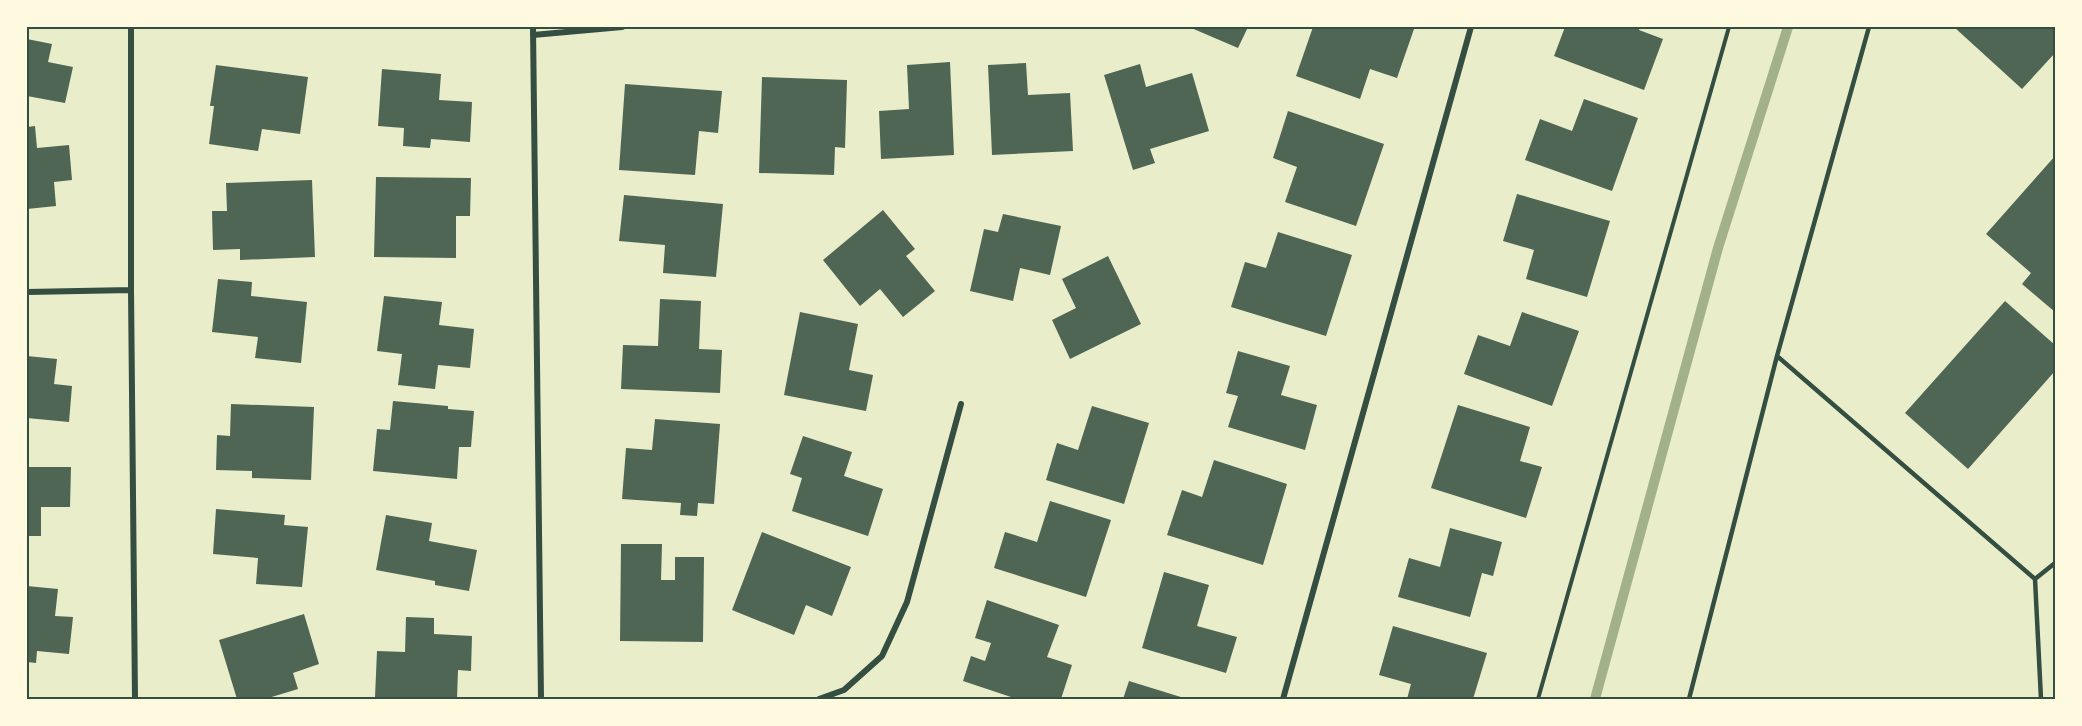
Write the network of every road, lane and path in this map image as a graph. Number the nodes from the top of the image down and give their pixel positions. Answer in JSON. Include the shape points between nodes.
{"nodes":[{"id":1,"x":131,"y":27,"type":"edge"},
{"id":2,"x":533,"y":27,"type":"edge"},
{"id":3,"x":622,"y":27,"type":"edge"},
{"id":4,"x":1471,"y":27,"type":"edge"},
{"id":5,"x":1729,"y":27,"type":"edge"},
{"id":6,"x":1869,"y":27,"type":"edge"},
{"id":7,"x":533,"y":35,"type":"junction"},
{"id":8,"x":131,"y":290,"type":"junction"},
{"id":9,"x":27,"y":292,"type":"edge"},
{"id":10,"x":1777,"y":356,"type":"junction"},
{"id":11,"x":961,"y":404,"type":"dead end"},
{"id":12,"x":2055,"y":563,"type":"edge"},
{"id":13,"x":2035,"y":579,"type":"junction"},
{"id":14,"x":135,"y":699,"type":"edge"},
{"id":15,"x":541,"y":699,"type":"edge"},
{"id":16,"x":819,"y":699,"type":"edge"},
{"id":17,"x":1283,"y":699,"type":"edge"},
{"id":18,"x":1538,"y":699,"type":"edge"},
{"id":19,"x":1689,"y":699,"type":"edge"},
{"id":20,"x":2042,"y":699,"type":"edge"}],
"edges":[{"from":1,"to":8,"type":"street"},
{"from":2,"to":7,"type":"street"},
{"from":3,"to":7,"type":"street"},
{"from":4,"to":17,"type":"street"},
{"from":5,"to":18,"type":"path"},
{"from":6,"to":10,"type":"lane"},
{"from":7,"to":15,"type":"street"},
{"from":8,"to":9,"type":"street"},
{"from":8,"to":14,"type":"street"},
{"from":10,"to":13,"type":"lane"},
{"from":10,"to":19,"type":"lane"},
{"from":11,"to":16,"type":"street","via":[[907,602],[882,656],[844,690]]},
{"from":12,"to":13,"type":"lane"},
{"from":13,"to":20,"type":"lane"}]}
